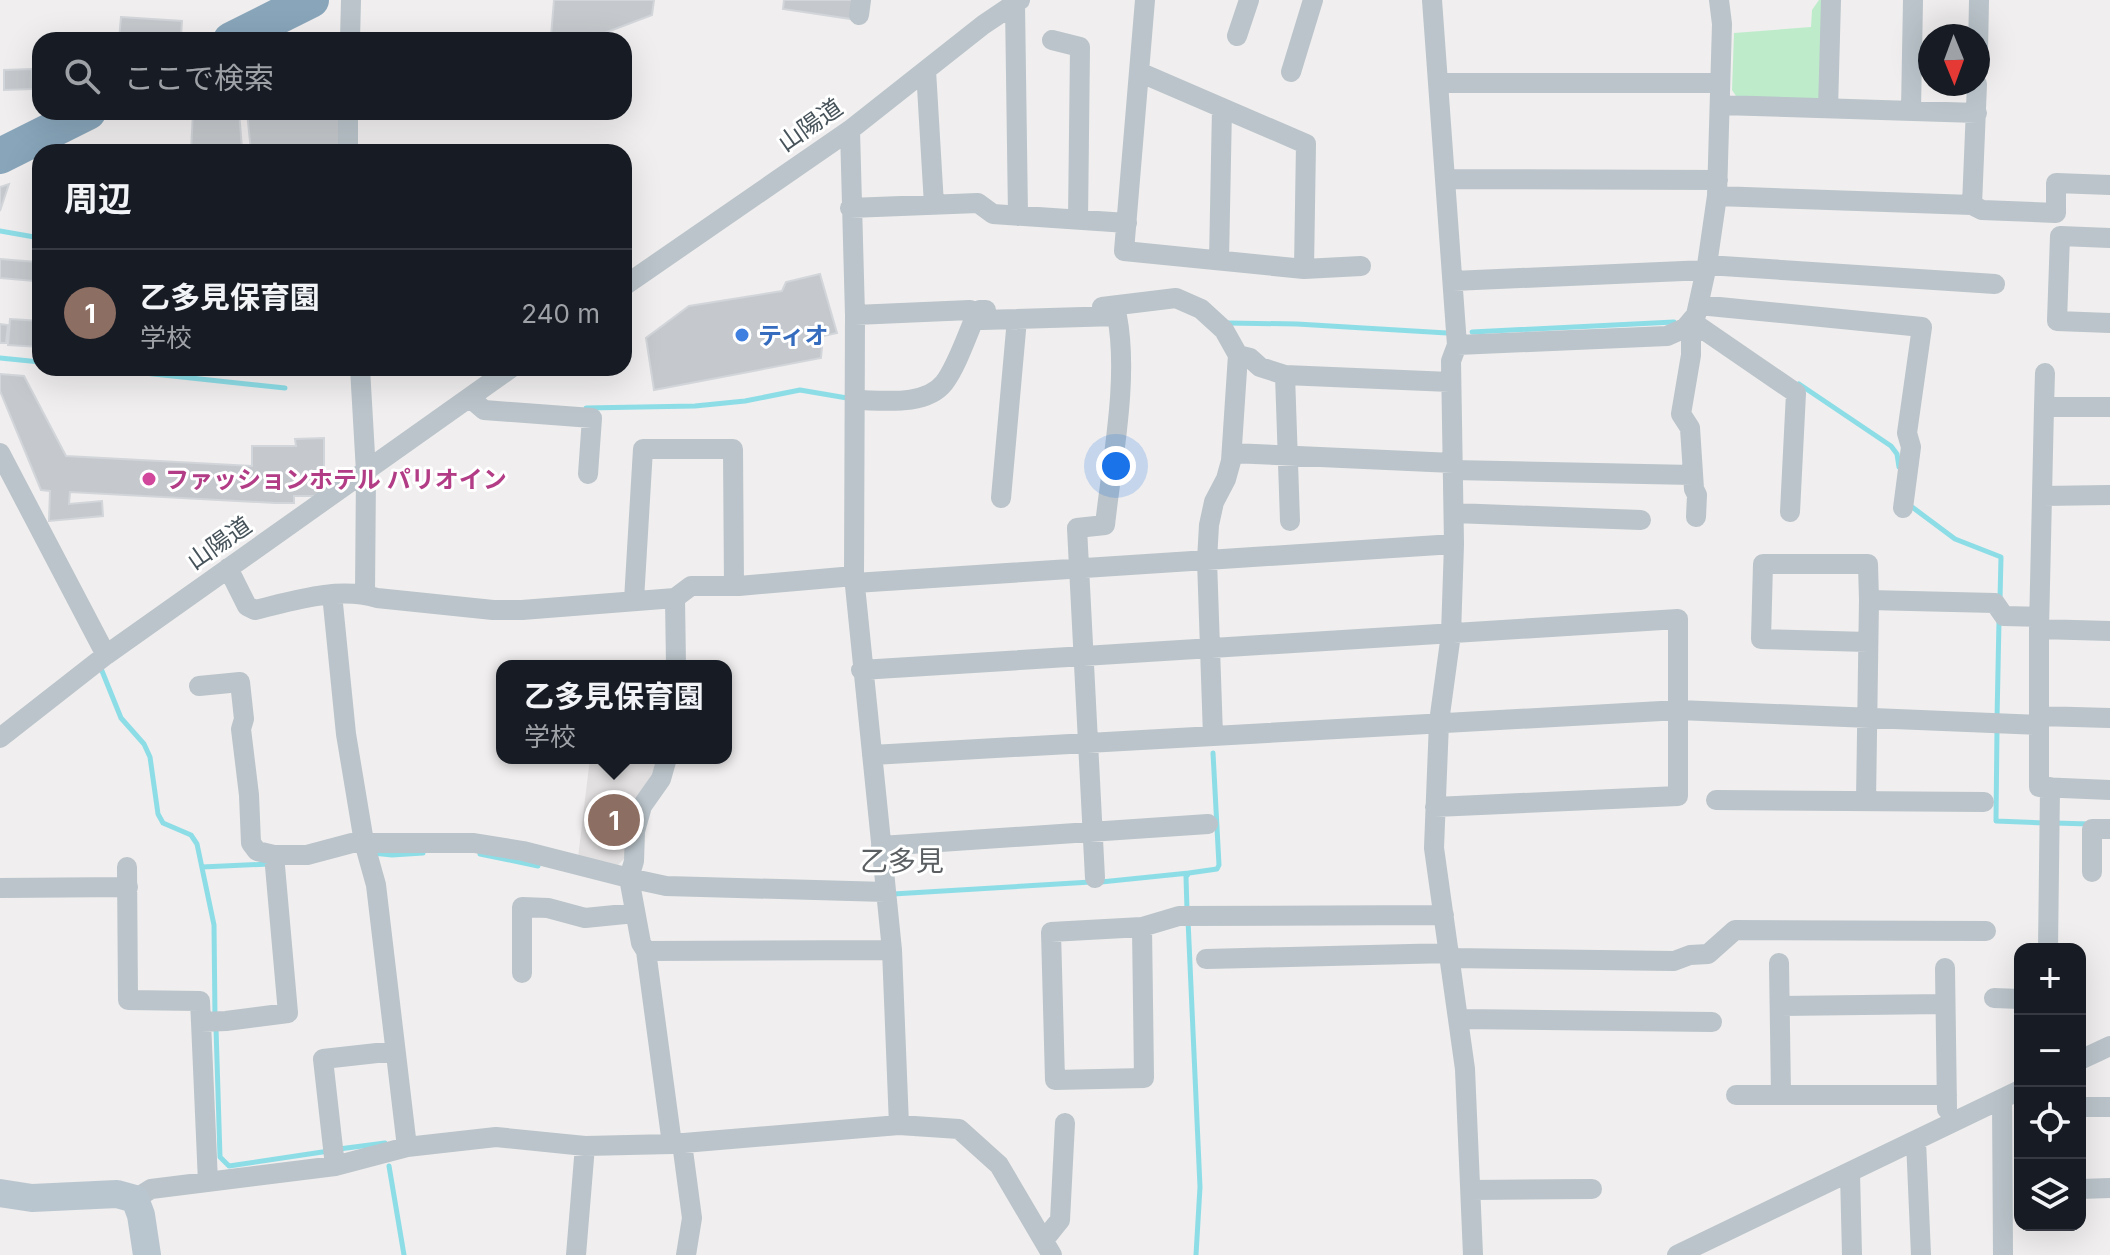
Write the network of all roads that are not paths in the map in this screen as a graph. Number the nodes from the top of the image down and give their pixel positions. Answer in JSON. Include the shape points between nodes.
{"nodes":[{"id":1,"x":311,"y":0,"type":"edge"},
{"id":2,"x":351,"y":0,"type":"edge"},
{"id":3,"x":1145,"y":0,"type":"edge"},
{"id":4,"x":1249,"y":0,"type":"edge"},
{"id":5,"x":1313,"y":0,"type":"edge"},
{"id":6,"x":1432,"y":0,"type":"edge"},
{"id":7,"x":1719,"y":0,"type":"edge"},
{"id":8,"x":1831,"y":0,"type":"edge"},
{"id":9,"x":1913,"y":0,"type":"edge"},
{"id":10,"x":1979,"y":0,"type":"edge"},
{"id":11,"x":1018,"y":2,"type":"edge"},
{"id":12,"x":1979,"y":24,"type":"edge"},
{"id":13,"x":247,"y":32,"type":"edge"},
{"id":14,"x":350,"y":32,"type":"edge"},
{"id":15,"x":1237,"y":36,"type":"dead end"},
{"id":16,"x":1052,"y":40,"type":"dead end"},
{"id":17,"x":926,"y":70,"type":"junction"},
{"id":18,"x":1139,"y":72,"type":"junction"},
{"id":19,"x":1291,"y":72,"type":"dead end"},
{"id":20,"x":1439,"y":83,"type":"junction"},
{"id":21,"x":1720,"y":83,"type":"junction"},
{"id":22,"x":1977,"y":96,"type":"edge"},
{"id":23,"x":1721,"y":105,"type":"junction"},
{"id":24,"x":1222,"y":108,"type":"junction"},
{"id":25,"x":1828,"y":109,"type":"junction"},
{"id":26,"x":1911,"y":110,"type":"junction"},
{"id":27,"x":1977,"y":113,"type":"junction"},
{"id":28,"x":72,"y":120,"type":"edge"},
{"id":29,"x":348,"y":120,"type":"edge"},
{"id":30,"x":850,"y":130,"type":"junction"},
{"id":31,"x":348,"y":144,"type":"edge"},
{"id":32,"x":0,"y":156,"type":"edge"},
{"id":33,"x":1446,"y":179,"type":"junction"},
{"id":34,"x":2110,"y":185,"type":"edge"},
{"id":35,"x":1717,"y":188,"type":"junction"},
{"id":36,"x":934,"y":205,"type":"junction"},
{"id":37,"x":1972,"y":205,"type":"junction"},
{"id":38,"x":850,"y":208,"type":"junction"},
{"id":39,"x":1018,"y":216,"type":"junction"},
{"id":40,"x":1078,"y":220,"type":"junction"},
{"id":41,"x":1127,"y":223,"type":"junction"},
{"id":42,"x":2110,"y":238,"type":"edge"},
{"id":43,"x":1219,"y":261,"type":"junction"},
{"id":44,"x":1361,"y":266,"type":"dead end"},
{"id":45,"x":1707,"y":268,"type":"junction"},
{"id":46,"x":1304,"y":269,"type":"junction"},
{"id":47,"x":632,"y":280,"type":"edge"},
{"id":48,"x":1453,"y":281,"type":"junction"},
{"id":49,"x":1995,"y":284,"type":"dead end"},
{"id":50,"x":1695,"y":313,"type":"junction"},
{"id":51,"x":855,"y":315,"type":"junction"},
{"id":52,"x":976,"y":315,"type":"junction"},
{"id":53,"x":1017,"y":319,"type":"junction"},
{"id":54,"x":2110,"y":323,"type":"edge"},
{"id":55,"x":1457,"y":345,"type":"junction"},
{"id":56,"x":1238,"y":355,"type":"junction"},
{"id":57,"x":2045,"y":373,"type":"dead end"},
{"id":58,"x":1285,"y":375,"type":"junction"},
{"id":59,"x":360,"y":376,"type":"edge"},
{"id":60,"x":500,"y":376,"type":"edge"},
{"id":61,"x":1450,"y":382,"type":"junction"},
{"id":62,"x":470,"y":398,"type":"junction"},
{"id":63,"x":855,"y":400,"type":"junction"},
{"id":64,"x":2044,"y":407,"type":"junction"},
{"id":65,"x":2110,"y":407,"type":"edge"},
{"id":66,"x":0,"y":453,"type":"edge"},
{"id":67,"x":1232,"y":453,"type":"junction"},
{"id":68,"x":1288,"y":457,"type":"junction"},
{"id":69,"x":1453,"y":466,"type":"junction"},
{"id":70,"x":366,"y":472,"type":"junction"},
{"id":71,"x":588,"y":474,"type":"dead end"},
{"id":72,"x":1693,"y":475,"type":"junction"},
{"id":73,"x":2110,"y":495,"type":"edge"},
{"id":74,"x":2042,"y":496,"type":"junction"},
{"id":75,"x":1001,"y":498,"type":"dead end"},
{"id":76,"x":1904,"y":504,"type":"dead end"},
{"id":77,"x":1790,"y":512,"type":"dead end"},
{"id":78,"x":1454,"y":513,"type":"junction"},
{"id":79,"x":1696,"y":517,"type":"dead end"},
{"id":80,"x":1641,"y":520,"type":"dead end"},
{"id":81,"x":1290,"y":521,"type":"dead end"},
{"id":82,"x":1454,"y":544,"type":"junction"},
{"id":83,"x":1207,"y":560,"type":"junction"},
{"id":84,"x":228,"y":568,"type":"junction"},
{"id":85,"x":1078,"y":568,"type":"junction"},
{"id":86,"x":854,"y":579,"type":"junction"},
{"id":87,"x":734,"y":586,"type":"junction"},
{"id":88,"x":332,"y":594,"type":"junction"},
{"id":89,"x":365,"y":594,"type":"junction"},
{"id":90,"x":675,"y":598,"type":"junction"},
{"id":91,"x":634,"y":600,"type":"junction"},
{"id":92,"x":1869,"y":600,"type":"junction"},
{"id":93,"x":2039,"y":623,"type":"junction"},
{"id":94,"x":2110,"y":631,"type":"edge"},
{"id":95,"x":1451,"y":634,"type":"junction"},
{"id":96,"x":1868,"y":642,"type":"junction"},
{"id":97,"x":1212,"y":648,"type":"junction"},
{"id":98,"x":1083,"y":656,"type":"junction"},
{"id":99,"x":100,"y":659,"type":"junction"},
{"id":100,"x":676,"y":660,"type":"edge"},
{"id":101,"x":861,"y":670,"type":"junction"},
{"id":102,"x":199,"y":686,"type":"dead end"},
{"id":103,"x":1679,"y":710,"type":"junction"},
{"id":104,"x":1867,"y":718,"type":"junction"},
{"id":105,"x":2110,"y":718,"type":"edge"},
{"id":106,"x":2039,"y":720,"type":"junction"},
{"id":107,"x":1439,"y":722,"type":"junction"},
{"id":108,"x":1213,"y":736,"type":"junction"},
{"id":109,"x":0,"y":738,"type":"edge"},
{"id":110,"x":1088,"y":743,"type":"junction"},
{"id":111,"x":872,"y":755,"type":"junction"},
{"id":112,"x":665,"y":764,"type":"edge"},
{"id":113,"x":2050,"y":787,"type":"junction"},
{"id":114,"x":2110,"y":790,"type":"edge"},
{"id":115,"x":1716,"y":800,"type":"dead end"},
{"id":116,"x":1866,"y":801,"type":"junction"},
{"id":117,"x":1984,"y":802,"type":"dead end"},
{"id":118,"x":1435,"y":807,"type":"junction"},
{"id":119,"x":1208,"y":824,"type":"dead end"},
{"id":120,"x":2110,"y":829,"type":"edge"},
{"id":121,"x":1093,"y":832,"type":"junction"},
{"id":122,"x":881,"y":846,"type":"junction"},
{"id":123,"x":366,"y":850,"type":"junction"},
{"id":124,"x":274,"y":862,"type":"junction"},
{"id":125,"x":2092,"y":872,"type":"dead end"},
{"id":126,"x":629,"y":878,"type":"junction"},
{"id":127,"x":1095,"y":878,"type":"dead end"},
{"id":128,"x":0,"y":888,"type":"edge"},
{"id":129,"x":886,"y":892,"type":"junction"},
{"id":130,"x":635,"y":913,"type":"junction"},
{"id":131,"x":1444,"y":915,"type":"junction"},
{"id":132,"x":1142,"y":927,"type":"junction"},
{"id":133,"x":1986,"y":931,"type":"dead end"},
{"id":134,"x":2048,"y":943,"type":"edge"},
{"id":135,"x":892,"y":950,"type":"junction"},
{"id":136,"x":646,"y":951,"type":"junction"},
{"id":137,"x":1450,"y":956,"type":"junction"},
{"id":138,"x":1206,"y":959,"type":"dead end"},
{"id":139,"x":1779,"y":963,"type":"dead end"},
{"id":140,"x":1945,"y":968,"type":"dead end"},
{"id":141,"x":522,"y":973,"type":"dead end"},
{"id":142,"x":1994,"y":998,"type":"dead end"},
{"id":143,"x":2014,"y":999,"type":"edge"},
{"id":144,"x":1945,"y":1004,"type":"junction"},
{"id":145,"x":1780,"y":1006,"type":"junction"},
{"id":146,"x":1460,"y":1019,"type":"junction"},
{"id":147,"x":212,"y":1021,"type":"junction"},
{"id":148,"x":1712,"y":1022,"type":"dead end"},
{"id":149,"x":2110,"y":1046,"type":"edge"},
{"id":150,"x":395,"y":1051,"type":"junction"},
{"id":151,"x":2086,"y":1057,"type":"edge"},
{"id":152,"x":2011,"y":1094,"type":"edge"},
{"id":153,"x":1736,"y":1095,"type":"dead end"},
{"id":154,"x":1781,"y":1095,"type":"junction"},
{"id":155,"x":1947,"y":1095,"type":"junction"},
{"id":156,"x":2086,"y":1107,"type":"edge"},
{"id":157,"x":2110,"y":1107,"type":"edge"},
{"id":158,"x":1065,"y":1123,"type":"dead end"},
{"id":159,"x":899,"y":1125,"type":"junction"},
{"id":160,"x":1948,"y":1125,"type":"junction"},
{"id":161,"x":1916,"y":1141,"type":"junction"},
{"id":162,"x":677,"y":1143,"type":"junction"},
{"id":163,"x":585,"y":1146,"type":"junction"},
{"id":164,"x":407,"y":1147,"type":"junction"},
{"id":165,"x":334,"y":1155,"type":"junction"},
{"id":166,"x":1850,"y":1173,"type":"junction"},
{"id":167,"x":208,"y":1182,"type":"junction"},
{"id":168,"x":2110,"y":1188,"type":"edge"},
{"id":169,"x":1592,"y":1189,"type":"dead end"},
{"id":170,"x":2086,"y":1189,"type":"edge"},
{"id":171,"x":1471,"y":1190,"type":"junction"},
{"id":172,"x":2011,"y":1190,"type":"edge"},
{"id":173,"x":0,"y":1193,"type":"edge"},
{"id":174,"x":135,"y":1199,"type":"junction"},
{"id":175,"x":1048,"y":1248,"type":"edge"},
{"id":176,"x":147,"y":1255,"type":"edge"},
{"id":177,"x":576,"y":1255,"type":"edge"},
{"id":178,"x":686,"y":1255,"type":"edge"},
{"id":179,"x":1473,"y":1255,"type":"edge"},
{"id":180,"x":1677,"y":1255,"type":"edge"},
{"id":181,"x":1852,"y":1255,"type":"edge"},
{"id":182,"x":1921,"y":1255,"type":"edge"},
{"id":183,"x":2003,"y":1255,"type":"edge"}],
"edges":[{"from":1,"to":13,"type":"highway"},
{"from":2,"to":14,"type":"street"},
{"from":3,"to":18,"type":"street"},
{"from":4,"to":15,"type":"street"},
{"from":5,"to":19,"type":"street"},
{"from":6,"to":20,"type":"street"},
{"from":7,"to":21,"type":"street"},
{"from":8,"to":25,"type":"street"},
{"from":9,"to":26,"type":"street"},
{"from":10,"to":12,"type":"street"},
{"from":11,"to":17,"type":"street","name":"山陽道"},
{"from":11,"to":39,"type":"street"},
{"from":16,"to":40,"type":"street","via":[[1080,47]]},
{"from":17,"to":30,"type":"street","name":"山陽道"},
{"from":17,"to":36,"type":"street"},
{"from":18,"to":24,"type":"street"},
{"from":18,"to":41,"type":"street"},
{"from":20,"to":21,"type":"street"},
{"from":20,"to":33,"type":"street"},
{"from":21,"to":23,"type":"street"},
{"from":22,"to":27,"type":"street"},
{"from":23,"to":25,"type":"street"},
{"from":23,"to":35,"type":"street"},
{"from":24,"to":43,"type":"street"},
{"from":24,"to":46,"type":"street","via":[[1306,144]]},
{"from":25,"to":26,"type":"street"},
{"from":26,"to":27,"type":"street"},
{"from":27,"to":37,"type":"street"},
{"from":28,"to":32,"type":"highway"},
{"from":29,"to":31,"type":"street"},
{"from":30,"to":38,"type":"street"},
{"from":30,"to":47,"type":"street","name":"山陽道"},
{"from":33,"to":35,"type":"street"},
{"from":33,"to":48,"type":"street"},
{"from":34,"to":37,"type":"street","via":[[2056,183],[2056,213],[1982,210]]},
{"from":35,"to":37,"type":"street"},
{"from":35,"to":45,"type":"street"},
{"from":36,"to":38,"type":"street"},
{"from":36,"to":39,"type":"street","via":[[978,203],[993,214]]},
{"from":38,"to":51,"type":"street"},
{"from":39,"to":40,"type":"street"},
{"from":40,"to":41,"type":"street"},
{"from":41,"to":43,"type":"street","via":[[1124,251]]},
{"from":42,"to":54,"type":"street","via":[[2060,236],[2057,321]]},
{"from":43,"to":46,"type":"street"},
{"from":44,"to":46,"type":"street"},
{"from":45,"to":48,"type":"street"},
{"from":45,"to":49,"type":"street"},
{"from":45,"to":50,"type":"street"},
{"from":48,"to":55,"type":"street"},
{"from":50,"to":55,"type":"street","via":[[1685,328],[1667,336]]},
{"from":50,"to":72,"type":"street","via":[[1681,414],[1690,428]]},
{"from":50,"to":76,"type":"street","via":[[1922,327],[1907,433],[1911,447]]},
{"from":50,"to":77,"type":"street","via":[[1796,393]]},
{"from":51,"to":52,"type":"street","via":[[970,310]]},
{"from":51,"to":63,"type":"street"},
{"from":52,"to":53,"type":"street","via":[[982,320]]},
{"from":52,"to":56,"type":"street","via":[[980,310],[1120,307],[1176,298],[1213,319]]},
{"from":52,"to":63,"type":"street","via":[[945,382],[933,393],[900,400]]},
{"from":53,"to":75,"type":"street"},
{"from":53,"to":85,"type":"street","via":[[1117,316],[1121,376],[1105,525],[1077,528]]},
{"from":55,"to":61,"type":"street"},
{"from":56,"to":58,"type":"street"},
{"from":56,"to":67,"type":"street"},
{"from":57,"to":64,"type":"street"},
{"from":58,"to":61,"type":"street"},
{"from":58,"to":68,"type":"street"},
{"from":59,"to":70,"type":"street"},
{"from":60,"to":62,"type":"street","name":"山陽道"},
{"from":61,"to":69,"type":"street"},
{"from":62,"to":70,"type":"street","name":"山陽道"},
{"from":62,"to":71,"type":"street","via":[[484,410],[592,418]]},
{"from":63,"to":86,"type":"street"},
{"from":64,"to":65,"type":"street"},
{"from":64,"to":74,"type":"street"},
{"from":66,"to":99,"type":"street"},
{"from":67,"to":68,"type":"street"},
{"from":67,"to":83,"type":"street","via":[[1214,502]]},
{"from":68,"to":69,"type":"street"},
{"from":68,"to":81,"type":"street"},
{"from":69,"to":72,"type":"street"},
{"from":69,"to":78,"type":"street"},
{"from":70,"to":84,"type":"street","name":"山陽道"},
{"from":70,"to":89,"type":"street"},
{"from":72,"to":79,"type":"street"},
{"from":73,"to":74,"type":"street"},
{"from":74,"to":93,"type":"street"},
{"from":78,"to":80,"type":"street"},
{"from":78,"to":82,"type":"street"},
{"from":82,"to":83,"type":"street"},
{"from":82,"to":95,"type":"street"},
{"from":83,"to":85,"type":"street"},
{"from":83,"to":97,"type":"street"},
{"from":84,"to":88,"type":"street","via":[[247,606],[255,610]]},
{"from":84,"to":99,"type":"street","name":"山陽道"},
{"from":85,"to":86,"type":"street"},
{"from":85,"to":98,"type":"street"},
{"from":86,"to":87,"type":"street"},
{"from":86,"to":101,"type":"street"},
{"from":87,"to":90,"type":"street","via":[[691,586]]},
{"from":87,"to":91,"type":"street","via":[[733,449],[643,449]]},
{"from":88,"to":89,"type":"street"},
{"from":88,"to":123,"type":"street","via":[[346,734]]},
{"from":89,"to":91,"type":"street","via":[[493,610]]},
{"from":90,"to":91,"type":"street"},
{"from":90,"to":100,"type":"street"},
{"from":92,"to":93,"type":"street","via":[[1995,603],[2004,616]]},
{"from":92,"to":96,"type":"street"},
{"from":92,"to":96,"type":"street","via":[[1868,564],[1763,564],[1761,639]]},
{"from":93,"to":94,"type":"street"},
{"from":93,"to":106,"type":"street"},
{"from":95,"to":97,"type":"street"},
{"from":95,"to":103,"type":"street","via":[[1678,619]]},
{"from":95,"to":107,"type":"street"},
{"from":96,"to":104,"type":"street"},
{"from":97,"to":98,"type":"street"},
{"from":97,"to":108,"type":"street"},
{"from":98,"to":101,"type":"street"},
{"from":98,"to":110,"type":"street"},
{"from":99,"to":109,"type":"street","name":"山陽道"},
{"from":101,"to":111,"type":"street"},
{"from":102,"to":124,"type":"street","via":[[240,682],[251,843]]},
{"from":103,"to":104,"type":"street"},
{"from":103,"to":107,"type":"street"},
{"from":103,"to":118,"type":"street","via":[[1678,796]]},
{"from":104,"to":106,"type":"street"},
{"from":104,"to":116,"type":"street"},
{"from":105,"to":106,"type":"street"},
{"from":106,"to":113,"type":"street","via":[[2039,787]]},
{"from":107,"to":108,"type":"street"},
{"from":107,"to":118,"type":"street"},
{"from":108,"to":110,"type":"street"},
{"from":110,"to":111,"type":"street"},
{"from":110,"to":121,"type":"street"},
{"from":111,"to":122,"type":"street"},
{"from":112,"to":126,"type":"street","via":[[642,806]]},
{"from":113,"to":114,"type":"street"},
{"from":113,"to":134,"type":"street"},
{"from":115,"to":116,"type":"street"},
{"from":116,"to":117,"type":"street"},
{"from":118,"to":131,"type":"street","via":[[1434,848]]},
{"from":119,"to":121,"type":"street"},
{"from":120,"to":125,"type":"street","via":[[2092,829]]},
{"from":121,"to":122,"type":"street"},
{"from":121,"to":127,"type":"street"},
{"from":122,"to":129,"type":"street"},
{"from":123,"to":124,"type":"street"},
{"from":123,"to":126,"type":"street","via":[[474,843]]},
{"from":123,"to":150,"type":"street","via":[[376,885]]},
{"from":124,"to":147,"type":"street","via":[[288,1013]]},
{"from":126,"to":129,"type":"street","via":[[666,886]]},
{"from":126,"to":130,"type":"street"},
{"from":128,"to":147,"type":"street","via":[[128,877],[128,1000],[200,1001]]},
{"from":129,"to":135,"type":"street"},
{"from":130,"to":136,"type":"street"},
{"from":130,"to":141,"type":"street","via":[[585,918],[522,907]]},
{"from":131,"to":132,"type":"street","via":[[1188,916]]},
{"from":131,"to":137,"type":"street"},
{"from":132,"to":132,"type":"street","via":[[1051,932],[1055,1080],[1144,1078]]},
{"from":133,"to":137,"type":"street","via":[[1735,930],[1708,954],[1674,961]]},
{"from":135,"to":136,"type":"street"},
{"from":135,"to":159,"type":"street"},
{"from":136,"to":162,"type":"street"},
{"from":137,"to":138,"type":"street"},
{"from":137,"to":146,"type":"street"},
{"from":139,"to":145,"type":"street"},
{"from":140,"to":144,"type":"street"},
{"from":142,"to":143,"type":"street"},
{"from":144,"to":145,"type":"street"},
{"from":144,"to":155,"type":"street"},
{"from":145,"to":154,"type":"street"},
{"from":146,"to":148,"type":"street"},
{"from":146,"to":171,"type":"street"},
{"from":147,"to":167,"type":"street"},
{"from":149,"to":151,"type":"street"},
{"from":150,"to":164,"type":"street"},
{"from":150,"to":165,"type":"street","via":[[323,1059]]},
{"from":152,"to":160,"type":"street"},
{"from":152,"to":172,"type":"street"},
{"from":153,"to":154,"type":"street"},
{"from":154,"to":155,"type":"street"},
{"from":155,"to":160,"type":"street"},
{"from":156,"to":157,"type":"street"},
{"from":158,"to":175,"type":"street","via":[[1060,1220]]},
{"from":159,"to":162,"type":"street"},
{"from":159,"to":175,"type":"street","via":[[959,1129],[999,1165]]},
{"from":160,"to":161,"type":"street"},
{"from":161,"to":166,"type":"street"},
{"from":161,"to":182,"type":"street"},
{"from":162,"to":163,"type":"street"},
{"from":162,"to":178,"type":"street","via":[[692,1218]]},
{"from":163,"to":164,"type":"street","via":[[496,1137]]},
{"from":163,"to":177,"type":"street"},
{"from":164,"to":165,"type":"street"},
{"from":165,"to":167,"type":"street"},
{"from":166,"to":180,"type":"street"},
{"from":166,"to":181,"type":"street"},
{"from":167,"to":174,"type":"street","via":[[151,1189]]},
{"from":168,"to":170,"type":"street"},
{"from":169,"to":171,"type":"street"},
{"from":171,"to":179,"type":"street"},
{"from":172,"to":183,"type":"street"},
{"from":173,"to":174,"type":"street","via":[[32,1198],[117,1194]]},
{"from":174,"to":176,"type":"street"}]}
